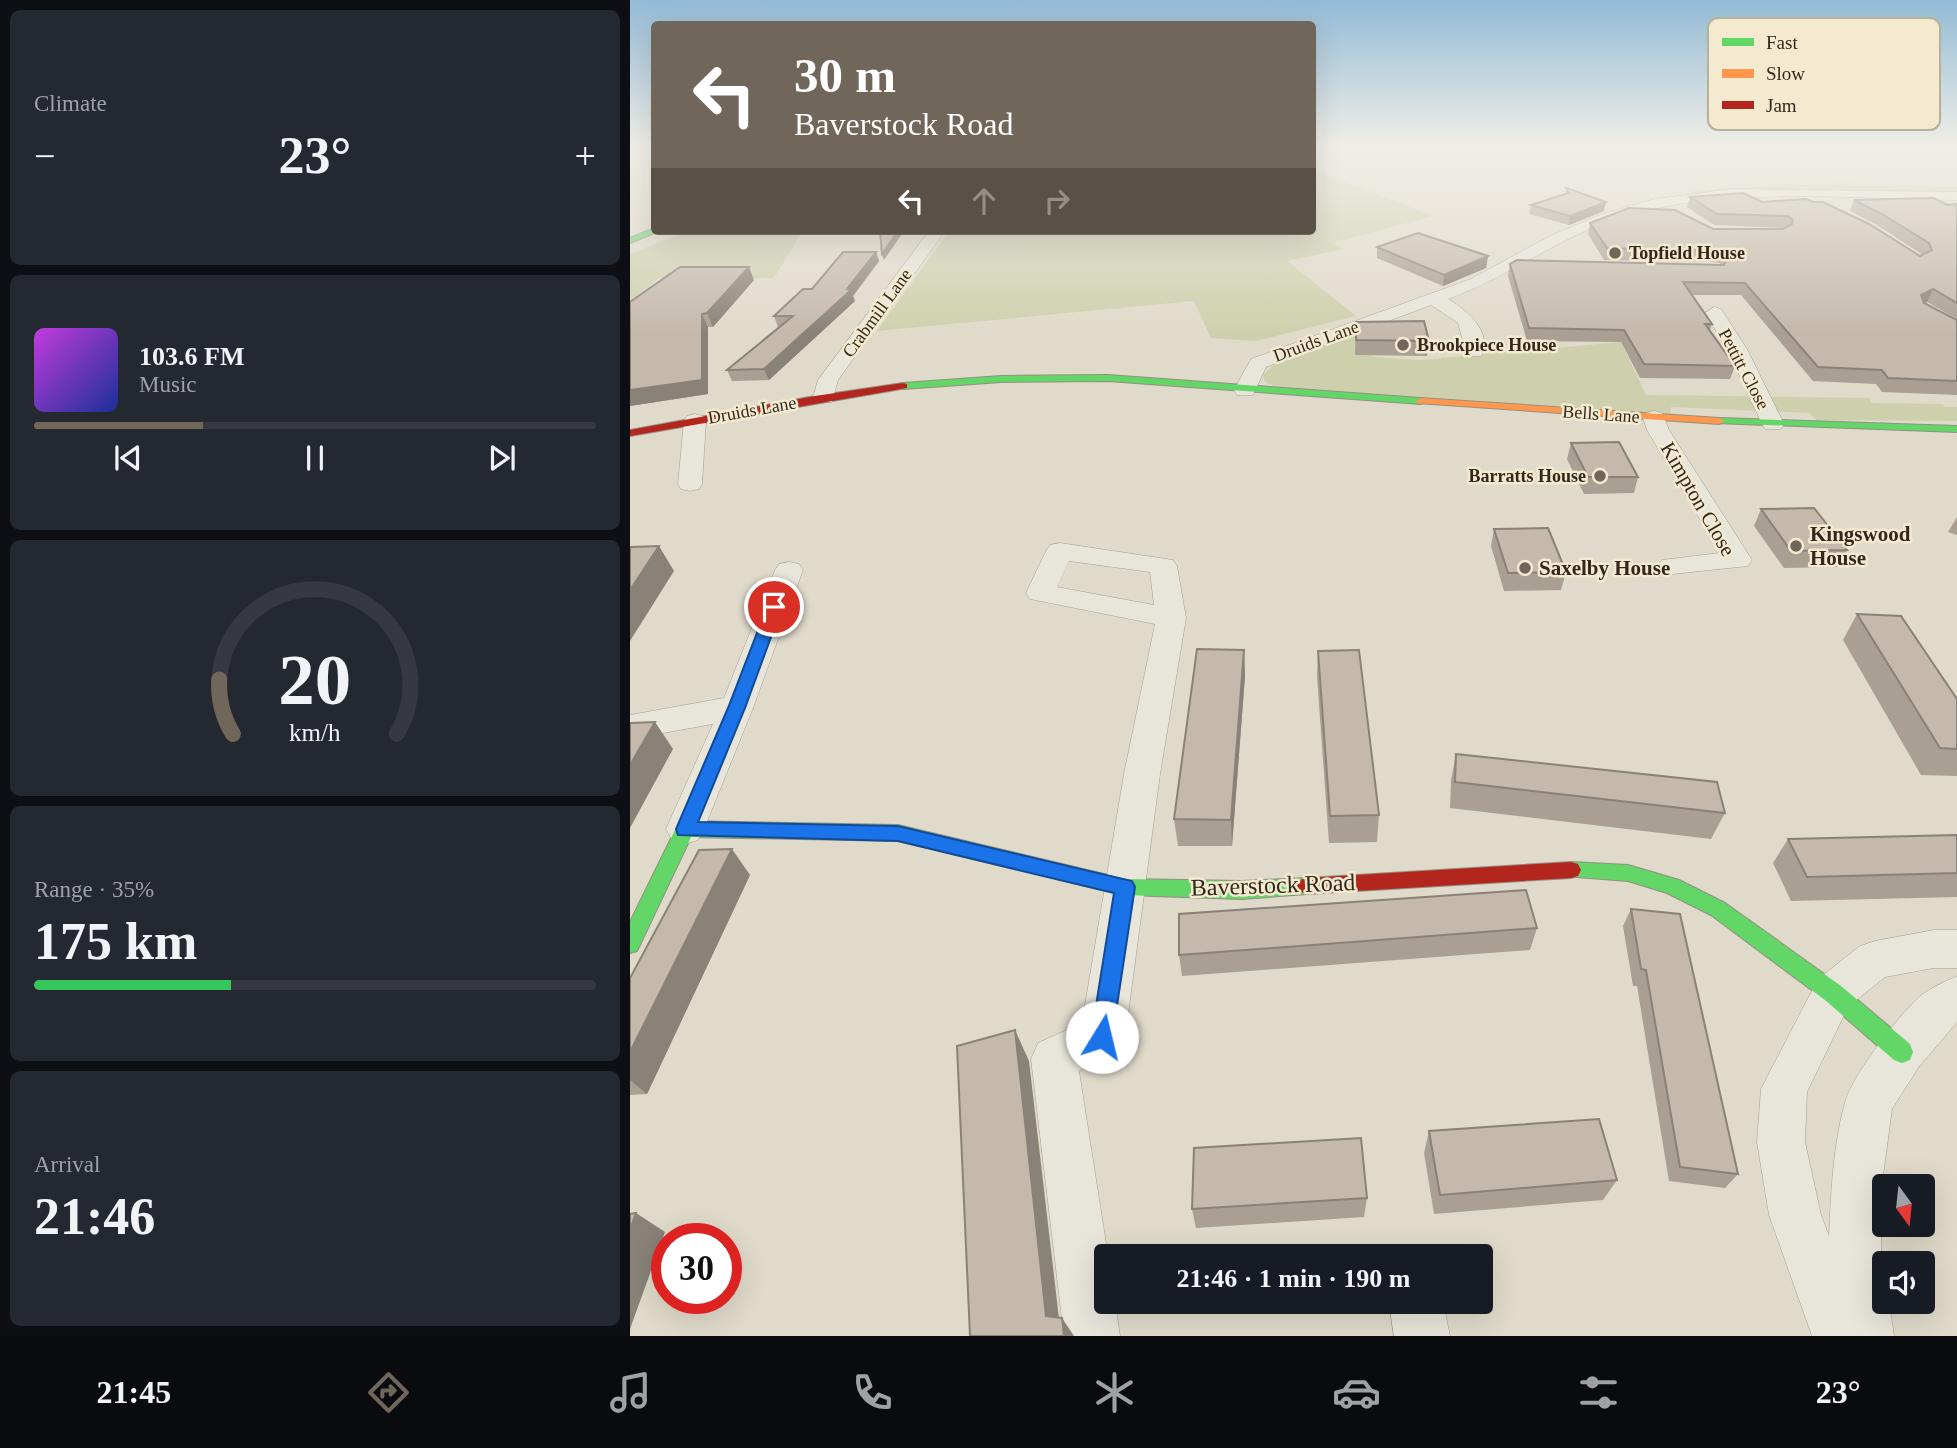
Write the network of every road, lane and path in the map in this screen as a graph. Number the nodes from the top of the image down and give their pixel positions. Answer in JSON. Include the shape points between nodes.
{"nodes":[{"id":1,"x":1628,"y":209,"type":"edge"},
{"id":2,"x":1668,"y":209,"type":"edge"},
{"id":3,"x":1826,"y":209,"type":"edge"},
{"id":4,"x":1832,"y":213,"type":"edge"},
{"id":5,"x":1678,"y":214,"type":"edge"},
{"id":6,"x":651,"y":221,"type":"edge"},
{"id":7,"x":630,"y":230,"type":"edge"},
{"id":8,"x":651,"y":233,"type":"edge"},
{"id":9,"x":934,"y":235,"type":"edge"},
{"id":10,"x":630,"y":241,"type":"edge"},
{"id":11,"x":1526,"y":258,"type":"junction"},
{"id":12,"x":1546,"y":261,"type":"edge"},
{"id":13,"x":1435,"y":300,"type":"junction"},
{"id":14,"x":1714,"y":313,"type":"dead end"},
{"id":15,"x":1474,"y":352,"type":"dead end"},
{"id":16,"x":1245,"y":390,"type":"junction"},
{"id":17,"x":824,"y":397,"type":"junction"},
{"id":18,"x":1654,"y":418,"type":"junction"},
{"id":19,"x":695,"y":421,"type":"junction"},
{"id":20,"x":1773,"y":424,"type":"junction"},
{"id":21,"x":1957,"y":429,"type":"edge"},
{"id":22,"x":630,"y":433,"type":"edge"},
{"id":23,"x":690,"y":484,"type":"dead end"},
{"id":24,"x":1672,"y":566,"type":"dead end"},
{"id":25,"x":789,"y":570,"type":"dead end"},
{"id":26,"x":1171,"y":618,"type":"dead end"},
{"id":27,"x":737,"y":708,"type":"junction"},
{"id":28,"x":630,"y":727,"type":"edge"},
{"id":29,"x":685,"y":829,"type":"junction"},
{"id":30,"x":1125,"y":887,"type":"junction"},
{"id":31,"x":630,"y":944,"type":"edge"},
{"id":32,"x":1957,"y":949,"type":"edge"},
{"id":33,"x":1833,"y":993,"type":"junction"},
{"id":34,"x":1957,"y":997,"type":"edge"},
{"id":35,"x":1902,"y":1052,"type":"junction"},
{"id":36,"x":1418,"y":1314,"type":"edge"},
{"id":37,"x":1092,"y":1336,"type":"edge"},
{"id":38,"x":1422,"y":1336,"type":"edge"},
{"id":39,"x":1840,"y":1336,"type":"edge"},
{"id":40,"x":1866,"y":1336,"type":"edge"}],
"edges":[{"from":1,"to":11,"type":"street","name":"Druids Lane","via":[[1578,228]]},
{"from":2,"to":5,"type":"street"},
{"from":3,"to":4,"type":"street"},
{"from":6,"to":7,"type":"main road"},
{"from":8,"to":10,"type":"main road"},
{"from":9,"to":17,"type":"street","name":"Crabmill Lane","via":[[828,380]]},
{"from":11,"to":12,"type":"street"},
{"from":11,"to":13,"type":"street","name":"Druids Lane"},
{"from":13,"to":15,"type":"street","via":[[1467,320],[1474,335]]},
{"from":13,"to":16,"type":"street","name":"Druids Lane","via":[[1258,363]]},
{"from":14,"to":20,"type":"street","name":"Pettitt Close"},
{"from":16,"to":17,"type":"main road","name":"Druids Lane","via":[[1109,378],[999,379],[925,383]]},
{"from":16,"to":18,"type":"main road","name":"Bells Lane"},
{"from":17,"to":19,"type":"main road","name":"Druids Lane"},
{"from":18,"to":20,"type":"main road","name":"Bells Lane"},
{"from":18,"to":24,"type":"street","name":"Kimpton Close","via":[[1738,560]]},
{"from":19,"to":22,"type":"main road","name":"Druids Lane"},
{"from":19,"to":23,"type":"street"},
{"from":20,"to":21,"type":"main road","name":"Bells Lane"},
{"from":25,"to":27,"type":"street"},
{"from":26,"to":30,"type":"street"},
{"from":27,"to":28,"type":"street"},
{"from":27,"to":29,"type":"street"},
{"from":29,"to":30,"type":"main road","name":"Baverstock Road","via":[[898,833]]},
{"from":29,"to":31,"type":"main road"},
{"from":30,"to":33,"type":"main road","name":"Baverstock Road","via":[[1242,890],[1576,870],[1629,873],[1672,886],[1718,909]]},
{"from":30,"to":37,"type":"street","via":[[1102,1037],[1054,1059]]},
{"from":32,"to":33,"type":"street","via":[[1875,960]]},
{"from":33,"to":35,"type":"main road","name":"Baverstock Road"},
{"from":33,"to":39,"type":"street","via":[[1784,1089],[1781,1142],[1795,1215]]},
{"from":34,"to":35,"type":"street","via":[[1936,1012]]},
{"from":35,"to":40,"type":"street","via":[[1869,1102],[1857,1183],[1855,1244]]},
{"from":36,"to":38,"type":"street"}]}
